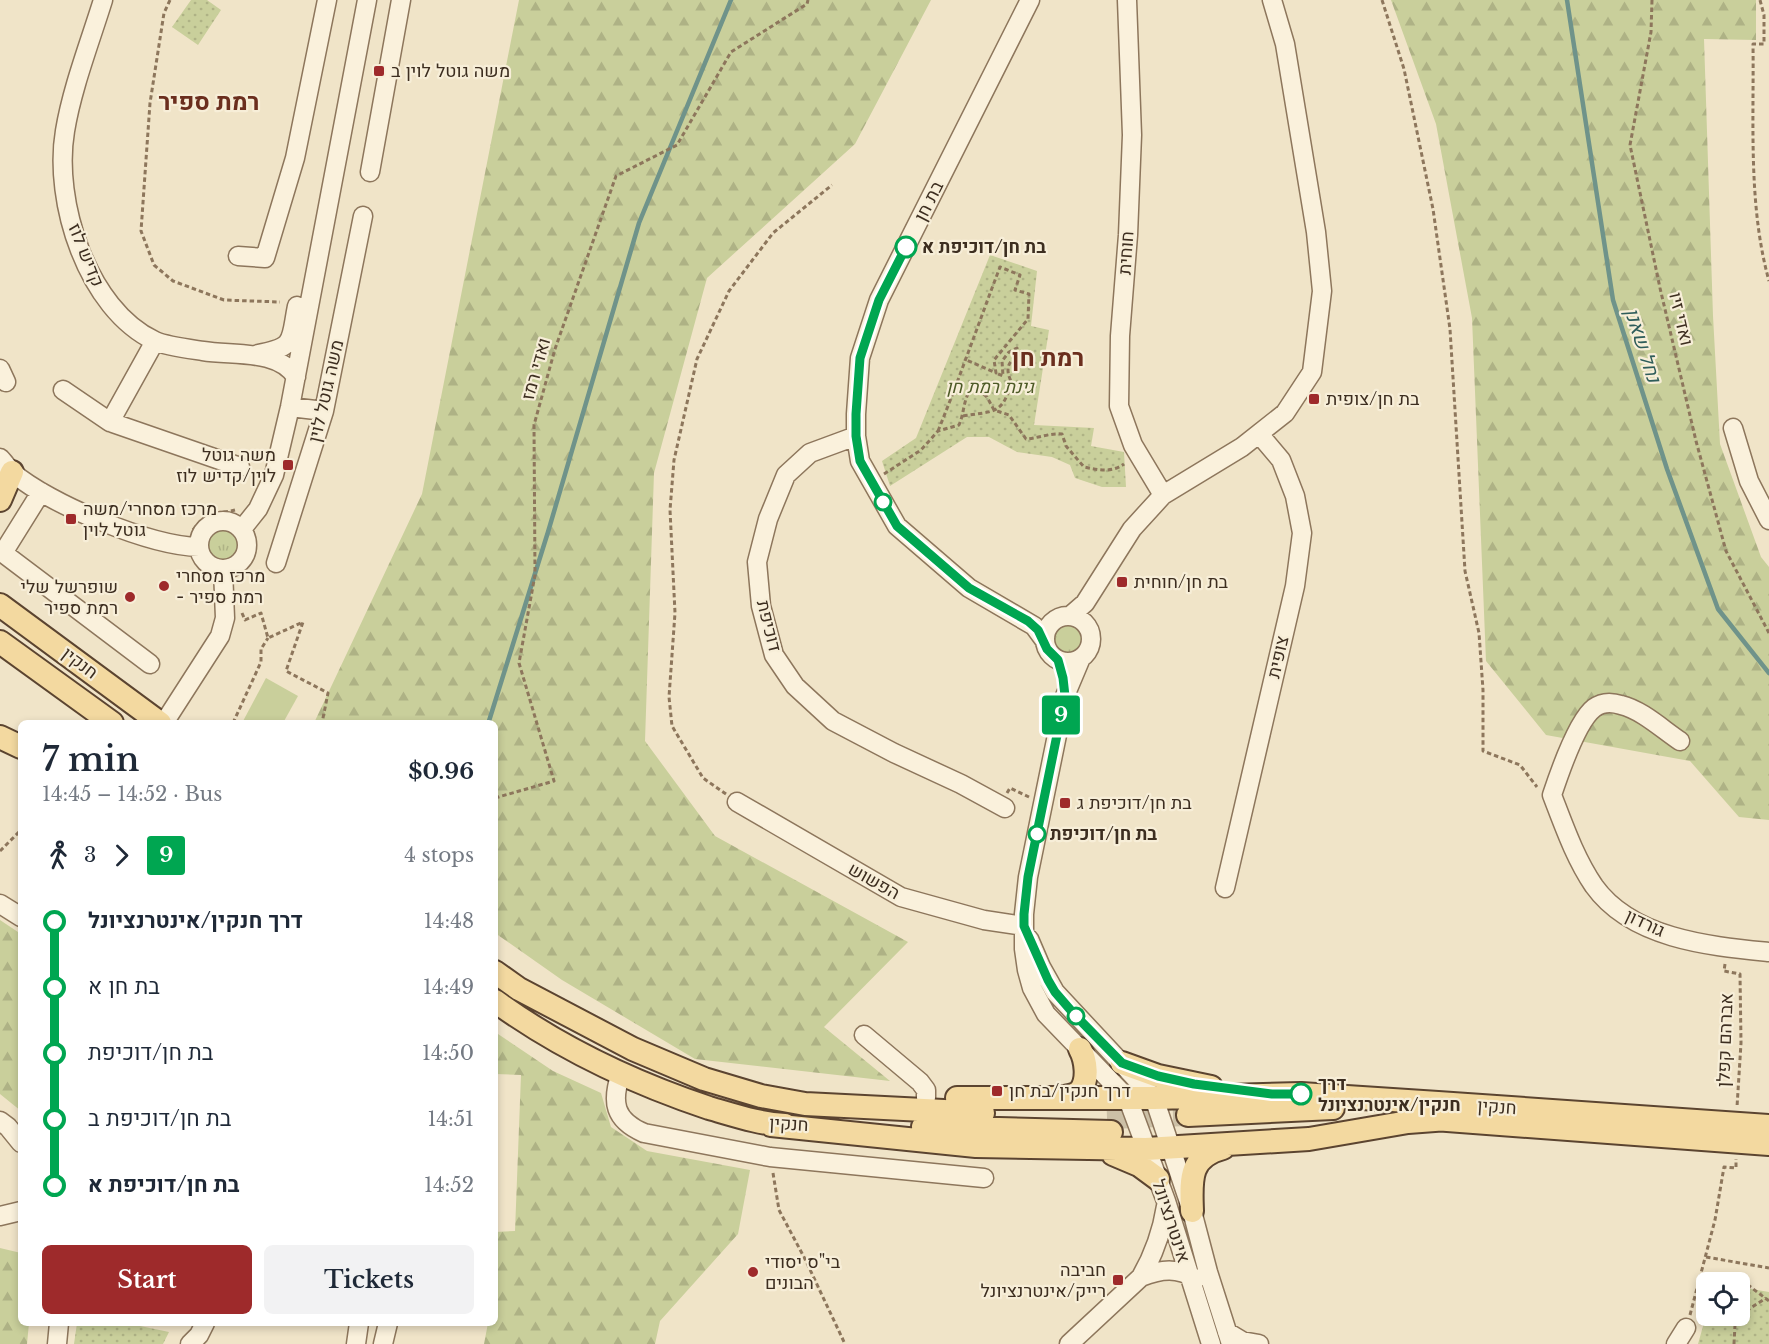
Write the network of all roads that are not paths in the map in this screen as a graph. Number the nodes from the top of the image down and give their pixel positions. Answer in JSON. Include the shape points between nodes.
{"nodes":[{"id":1,"x":104,"y":0,"type":"edge"},
{"id":2,"x":327,"y":0,"type":"edge"},
{"id":3,"x":367,"y":0,"type":"edge"},
{"id":4,"x":401,"y":0,"type":"edge"},
{"id":5,"x":1030,"y":0,"type":"edge"},
{"id":6,"x":1127,"y":0,"type":"edge"},
{"id":7,"x":1272,"y":0,"type":"edge"},
{"id":8,"x":370,"y":172,"type":"dead end"},
{"id":9,"x":363,"y":216,"type":"dead end"},
{"id":10,"x":238,"y":256,"type":"dead end"},
{"id":11,"x":314,"y":282,"type":"junction"},
{"id":12,"x":155,"y":341,"type":"junction"},
{"id":13,"x":248,"y":356,"type":"junction"},
{"id":14,"x":296,"y":377,"type":"junction"},
{"id":15,"x":63,"y":390,"type":"dead end"},
{"id":16,"x":290,"y":407,"type":"junction"},
{"id":17,"x":324,"y":411,"type":"junction"},
{"id":18,"x":110,"y":422,"type":"junction"},
{"id":19,"x":1733,"y":428,"type":"dead end"},
{"id":20,"x":1258,"y":434,"type":"junction"},
{"id":21,"x":856,"y":436,"type":"junction"},
{"id":22,"x":240,"y":467,"type":"dead end"},
{"id":23,"x":4,"y":470,"type":"edge"},
{"id":24,"x":42,"y":492,"type":"junction"},
{"id":25,"x":1162,"y":495,"type":"junction"},
{"id":26,"x":0,"y":500,"type":"edge"},
{"id":27,"x":1769,"y":520,"type":"edge"},
{"id":28,"x":247,"y":523,"type":"junction"},
{"id":29,"x":193,"y":547,"type":"junction"},
{"id":30,"x":276,"y":563,"type":"dead end"},
{"id":31,"x":223,"y":570,"type":"junction"},
{"id":32,"x":1095,"y":590,"type":"junction"},
{"id":33,"x":0,"y":605,"type":"edge"},
{"id":34,"x":1062,"y":618,"type":"junction"},
{"id":35,"x":1028,"y":621,"type":"junction"},
{"id":36,"x":1089,"y":629,"type":"junction"},
{"id":37,"x":1045,"y":641,"type":"junction"},
{"id":38,"x":0,"y":642,"type":"edge"},
{"id":39,"x":1081,"y":658,"type":"junction"},
{"id":40,"x":1058,"y":660,"type":"junction"},
{"id":41,"x":150,"y":664,"type":"dead end"},
{"id":42,"x":1065,"y":696,"type":"junction"},
{"id":43,"x":108,"y":720,"type":"edge"},
{"id":44,"x":158,"y":720,"type":"edge"},
{"id":45,"x":164,"y":720,"type":"edge"},
{"id":46,"x":0,"y":737,"type":"edge"},
{"id":47,"x":1680,"y":741,"type":"dead end"},
{"id":48,"x":18,"y":746,"type":"edge"},
{"id":49,"x":737,"y":802,"type":"road end"},
{"id":50,"x":1002,"y":806,"type":"road end"},
{"id":51,"x":1225,"y":888,"type":"dead end"},
{"id":52,"x":1026,"y":894,"type":"junction"},
{"id":53,"x":0,"y":904,"type":"edge"},
{"id":54,"x":18,"y":915,"type":"edge"},
{"id":55,"x":984,"y":920,"type":"junction"},
{"id":56,"x":1024,"y":926,"type":"junction"},
{"id":57,"x":1769,"y":952,"type":"edge"},
{"id":58,"x":498,"y":974,"type":"edge"},
{"id":59,"x":498,"y":1003,"type":"edge"},
{"id":60,"x":864,"y":1035,"type":"dead end"},
{"id":61,"x":1080,"y":1049,"type":"junction"},
{"id":62,"x":1122,"y":1063,"type":"junction"},
{"id":63,"x":621,"y":1073,"type":"junction"},
{"id":64,"x":1272,"y":1094,"type":"junction"},
{"id":65,"x":926,"y":1098,"type":"junction"},
{"id":66,"x":1154,"y":1098,"type":"junction"},
{"id":67,"x":1056,"y":1099,"type":"junction"},
{"id":68,"x":1128,"y":1099,"type":"junction"},
{"id":69,"x":805,"y":1104,"type":"junction"},
{"id":70,"x":1443,"y":1111,"type":"junction"},
{"id":71,"x":0,"y":1121,"type":"edge"},
{"id":72,"x":1189,"y":1123,"type":"tunnel mouth"},
{"id":73,"x":771,"y":1125,"type":"junction"},
{"id":74,"x":1769,"y":1126,"type":"edge"},
{"id":75,"x":18,"y":1139,"type":"edge"},
{"id":76,"x":1237,"y":1144,"type":"junction"},
{"id":77,"x":1769,"y":1144,"type":"edge"},
{"id":78,"x":1171,"y":1148,"type":"junction"},
{"id":79,"x":1091,"y":1149,"type":"junction"},
{"id":80,"x":1146,"y":1149,"type":"junction"},
{"id":81,"x":984,"y":1178,"type":"dead end"},
{"id":82,"x":1158,"y":1179,"type":"junction"},
{"id":83,"x":1166,"y":1201,"type":"junction"},
{"id":84,"x":18,"y":1210,"type":"edge"},
{"id":85,"x":1192,"y":1211,"type":"junction"},
{"id":86,"x":0,"y":1216,"type":"edge"},
{"id":87,"x":1188,"y":1274,"type":"junction"},
{"id":88,"x":1141,"y":1277,"type":"junction"},
{"id":89,"x":1221,"y":1312,"type":"junction"},
{"id":90,"x":59,"y":1326,"type":"edge"},
{"id":91,"x":204,"y":1326,"type":"edge"},
{"id":92,"x":359,"y":1326,"type":"edge"},
{"id":93,"x":387,"y":1326,"type":"edge"},
{"id":94,"x":1686,"y":1328,"type":"road end"},
{"id":95,"x":1229,"y":1338,"type":"edge"},
{"id":96,"x":57,"y":1344,"type":"edge"},
{"id":97,"x":190,"y":1344,"type":"edge"},
{"id":98,"x":356,"y":1344,"type":"edge"},
{"id":99,"x":384,"y":1344,"type":"edge"},
{"id":100,"x":1069,"y":1344,"type":"edge"},
{"id":101,"x":1211,"y":1344,"type":"edge"},
{"id":102,"x":1259,"y":1344,"type":"edge"},
{"id":103,"x":1676,"y":1344,"type":"edge"}],
"edges":[{"from":1,"to":12,"type":"street","name":"קדיש לוז","via":[[65,131],[64,186],[84,257],[102,294],[115,311]]},
{"from":2,"to":10,"type":"street","via":[[295,158],[266,258]]},
{"from":3,"to":11,"type":"street","name":"משה גוטל לוין"},
{"from":4,"to":8,"type":"street"},
{"from":5,"to":21,"type":"street","name":"בת חן","via":[[879,300],[860,358]]},
{"from":6,"to":25,"type":"street","name":"חוחית","via":[[1132,135],[1119,406],[1132,445]]},
{"from":7,"to":20,"type":"street","via":[[1285,44],[1322,291],[1312,372],[1285,413]]},
{"from":9,"to":17,"type":"street","name":"משה גוטל לוין"},
{"from":11,"to":13,"type":"street","via":[[298,300],[290,340],[281,350]]},
{"from":11,"to":14,"type":"street","name":"משה גוטל לוין"},
{"from":12,"to":13,"type":"street","name":"קדיש לוז"},
{"from":12,"to":18,"type":"street"},
{"from":13,"to":14,"type":"street","name":"קדיש לוז","via":[[270,358],[291,369]]},
{"from":14,"to":16,"type":"street","name":"משה גוטל לוין"},
{"from":15,"to":18,"type":"street"},
{"from":16,"to":17,"type":"street"},
{"from":16,"to":28,"type":"street","name":"משה גוטל לוין","via":[[274,475],[266,496]]},
{"from":17,"to":30,"type":"street","name":"משה גוטל לוין"},
{"from":18,"to":22,"type":"street"},
{"from":19,"to":27,"type":"street","via":[[1749,481]]},
{"from":20,"to":25,"type":"street"},
{"from":20,"to":51,"type":"street","name":"צופית","via":[[1281,460],[1295,496],[1302,532],[1295,586]]},
{"from":21,"to":35,"type":"street","name":"בת חן","via":[[860,461],[897,526],[969,588]]},
{"from":21,"to":50,"type":"street","name":"דוכיפת","via":[[810,453],[786,475],[768,519],[757,562],[761,606],[774,655],[795,686],[833,721]]},
{"from":23,"to":24,"type":"street"},
{"from":23,"to":26,"type":"main road"},
{"from":24,"to":29,"type":"street","via":[[83,513],[153,540]]},
{"from":24,"to":41,"type":"street","via":[[3,554]]},
{"from":25,"to":32,"type":"street","via":[[1132,529]]},
{"from":28,"to":29,"type":"street","via":[[214,523]]},
{"from":28,"to":31,"type":"street","via":[[246,555],[237,566]]},
{"from":29,"to":31,"type":"street","via":[[210,565]]},
{"from":31,"to":45,"type":"street","via":[[225,618],[220,636]]},
{"from":32,"to":34,"type":"street","via":[[1085,603]]},
{"from":32,"to":36,"type":"street"},
{"from":33,"to":44,"type":"main road","name":"חנקין"},
{"from":34,"to":35,"type":"street"},
{"from":34,"to":36,"type":"street","via":[[1078,618]]},
{"from":34,"to":37,"type":"street","via":[[1049,626]]},
{"from":35,"to":37,"type":"street","name":"בת חן"},
{"from":36,"to":39,"type":"street","via":[[1090,645]]},
{"from":37,"to":40,"type":"street"},
{"from":38,"to":43,"type":"main road","name":"חנקין"},
{"from":39,"to":40,"type":"street"},
{"from":39,"to":42,"type":"street"},
{"from":40,"to":42,"type":"street"},
{"from":42,"to":52,"type":"street"},
{"from":46,"to":48,"type":"main road"},
{"from":47,"to":57,"type":"street","name":"גורדון","via":[[1622,705],[1601,704],[1592,709],[1564,759],[1552,795],[1576,856],[1595,887],[1622,914],[1661,933]]},
{"from":49,"to":55,"type":"street","name":"הפשוש","via":[[901,897]]},
{"from":52,"to":55,"type":"street","via":[[1008,913]]},
{"from":52,"to":56,"type":"street"},
{"from":53,"to":54,"type":"street"},
{"from":55,"to":56,"type":"street","name":"הפשוש"},
{"from":56,"to":61,"type":"street","via":[[1032,988],[1046,1014]]},
{"from":56,"to":62,"type":"street","via":[[1055,992]]},
{"from":58,"to":69,"type":"main road","name":"חנקין","via":[[578,1022],[704,1079]]},
{"from":59,"to":63,"type":"main road","name":"חנקין","via":[[567,1047]]},
{"from":60,"to":65,"type":"street","via":[[920,1082]]},
{"from":61,"to":67,"type":"main road","via":[[1085,1059],[1082,1086],[1077,1093]]},
{"from":61,"to":68,"type":"street"},
{"from":62,"to":64,"type":"main road","via":[[1194,1084]]},
{"from":62,"to":66,"type":"street"},
{"from":63,"to":73,"type":"main road","name":"חנקין","via":[[683,1099]]},
{"from":63,"to":81,"type":"street","via":[[615,1093],[617,1110],[631,1128],[644,1133],[770,1157]]},
{"from":64,"to":66,"type":"main road"},
{"from":64,"to":70,"type":"main road","via":[[1383,1098]]},
{"from":65,"to":67,"type":"main road"},
{"from":65,"to":69,"type":"main road"},
{"from":66,"to":68,"type":"main road"},
{"from":66,"to":78,"type":"street","name":"אינטרנציונל"},
{"from":67,"to":68,"type":"main road"},
{"from":68,"to":80,"type":"street","name":"אינטרנציונל"},
{"from":69,"to":73,"type":"main road","name":"חנקין","via":[[1109,1125]]},
{"from":70,"to":72,"type":"main road","name":"חנקין"},
{"from":70,"to":74,"type":"main road","name":"חנקין"},
{"from":70,"to":76,"type":"main road","via":[[1408,1122],[1309,1139]]},
{"from":70,"to":77,"type":"main road","name":"חנקין"},
{"from":71,"to":75,"type":"street"},
{"from":73,"to":79,"type":"main road","via":[[976,1146]]},
{"from":76,"to":78,"type":"main road"},
{"from":76,"to":85,"type":"main road","via":[[1210,1152],[1198,1161],[1192,1179]]},
{"from":78,"to":80,"type":"main road"},
{"from":78,"to":85,"type":"street","name":"אינטרנציונל"},
{"from":79,"to":80,"type":"main road"},
{"from":79,"to":82,"type":"main road","via":[[1118,1155]]},
{"from":80,"to":82,"type":"street","name":"אינטרנציונל"},
{"from":82,"to":83,"type":"street","name":"אינטרנציונל"},
{"from":83,"to":87,"type":"street","name":"אינטרנציונל"},
{"from":83,"to":88,"type":"street","via":[[1159,1238]]},
{"from":84,"to":86,"type":"street"},
{"from":85,"to":89,"type":"street","name":"אינטרנציונל"},
{"from":87,"to":88,"type":"street","via":[[1163,1270]]},
{"from":87,"to":89,"type":"street","via":[[1202,1284]]},
{"from":87,"to":101,"type":"street","name":"אינטרנציונל"},
{"from":88,"to":100,"type":"street"},
{"from":89,"to":95,"type":"street","name":"אינטרנציונל"},
{"from":90,"to":96,"type":"street"},
{"from":91,"to":97,"type":"street"},
{"from":92,"to":98,"type":"street"},
{"from":93,"to":99,"type":"street"},
{"from":94,"to":103,"type":"street"},
{"from":95,"to":102,"type":"street"}]}
